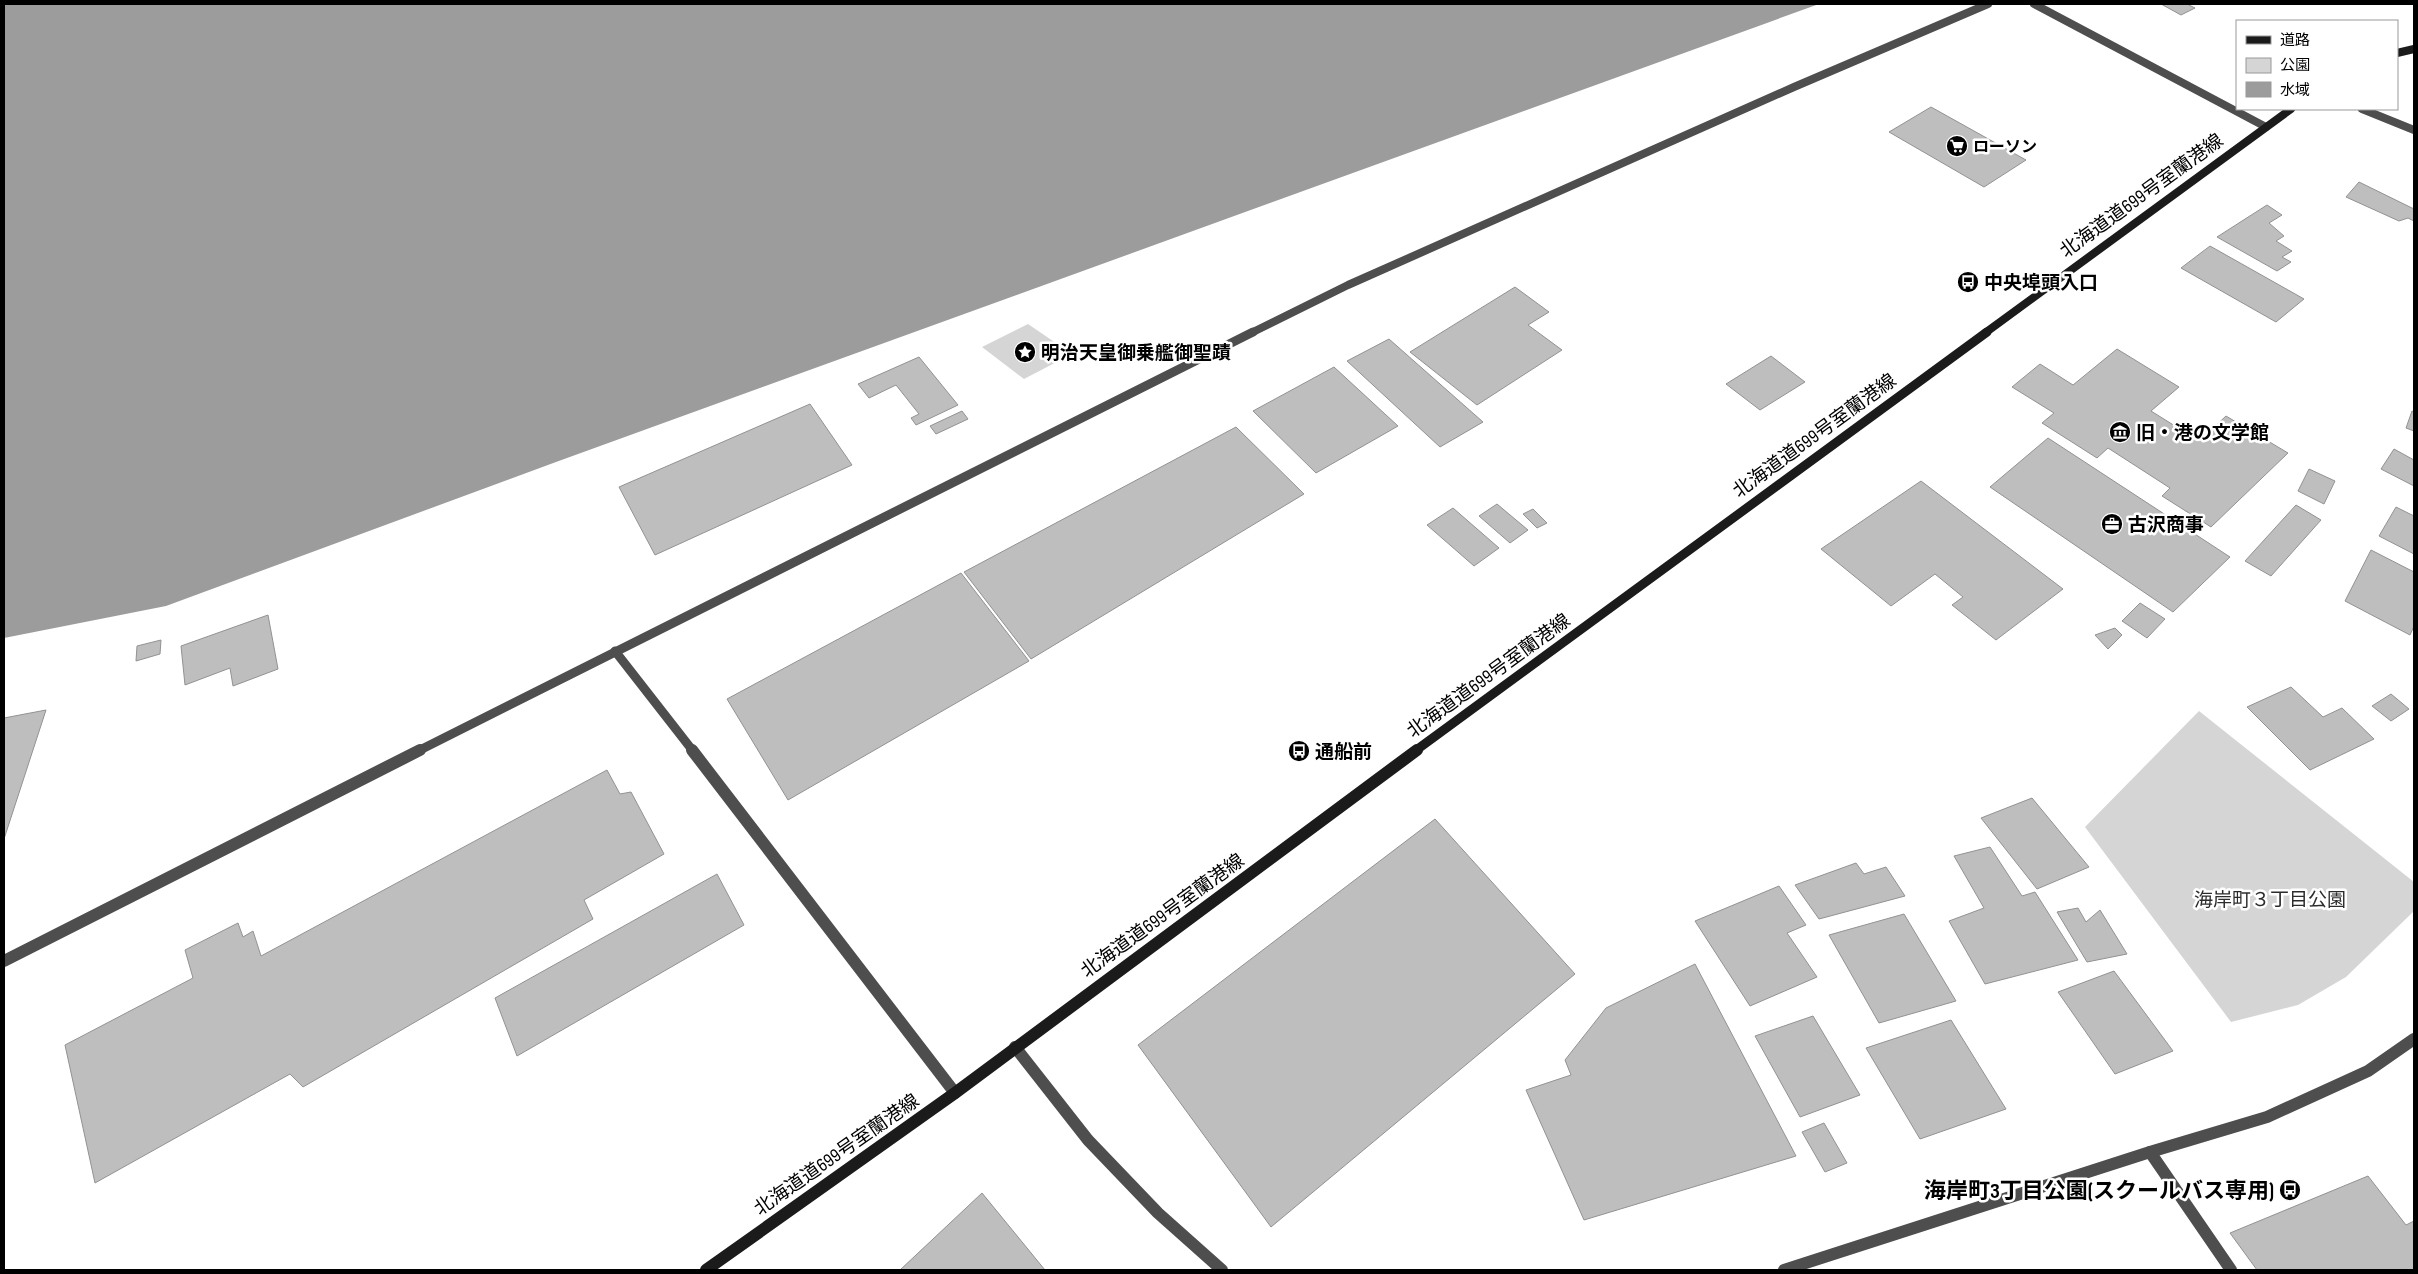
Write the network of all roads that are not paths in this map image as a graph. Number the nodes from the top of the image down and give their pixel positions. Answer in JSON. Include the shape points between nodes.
{"nodes":[{"id":1,"x":1988,"y":4,"type":"edge"},
{"id":2,"x":2034,"y":4,"type":"edge"},
{"id":3,"x":2414,"y":49,"type":"edge"},
{"id":4,"x":2398,"y":53,"type":"edge"},
{"id":5,"x":2290,"y":110,"type":"edge"},
{"id":6,"x":2364,"y":110,"type":"edge"},
{"id":7,"x":2396,"y":123,"type":"junction"},
{"id":8,"x":2414,"y":126,"type":"edge"},
{"id":9,"x":2266,"y":127,"type":"junction"},
{"id":10,"x":2414,"y":130,"type":"edge"},
{"id":11,"x":615,"y":651,"type":"junction"},
{"id":12,"x":4,"y":961,"type":"edge"},
{"id":13,"x":2414,"y":1039,"type":"edge"},
{"id":14,"x":1015,"y":1047,"type":"junction"},
{"id":15,"x":955,"y":1093,"type":"junction"},
{"id":16,"x":2150,"y":1152,"type":"junction"},
{"id":17,"x":706,"y":1270,"type":"edge"},
{"id":18,"x":1222,"y":1270,"type":"edge"},
{"id":19,"x":1784,"y":1270,"type":"edge"},
{"id":20,"x":2231,"y":1270,"type":"edge"}],
"edges":[{"from":1,"to":11,"type":"street","via":[[1348,285]]},
{"from":2,"to":9,"type":"street"},
{"from":3,"to":4,"type":"main road"},
{"from":5,"to":9,"type":"main road","name":"北海道道699号室蘭港線"},
{"from":6,"to":7,"type":"street"},
{"from":7,"to":8,"type":"street"},
{"from":7,"to":10,"type":"street"},
{"from":9,"to":14,"type":"main road","name":"北海道道699号室蘭港線"},
{"from":11,"to":12,"type":"street"},
{"from":11,"to":15,"type":"street"},
{"from":13,"to":16,"type":"street","via":[[2368,1071],[2267,1117]]},
{"from":14,"to":15,"type":"main road","name":"北海道道699号室蘭港線"},
{"from":14,"to":18,"type":"street","via":[[1088,1140],[1158,1213]]},
{"from":15,"to":17,"type":"main road","name":"北海道道699号室蘭港線"},
{"from":16,"to":19,"type":"street"},
{"from":16,"to":20,"type":"street"}]}
